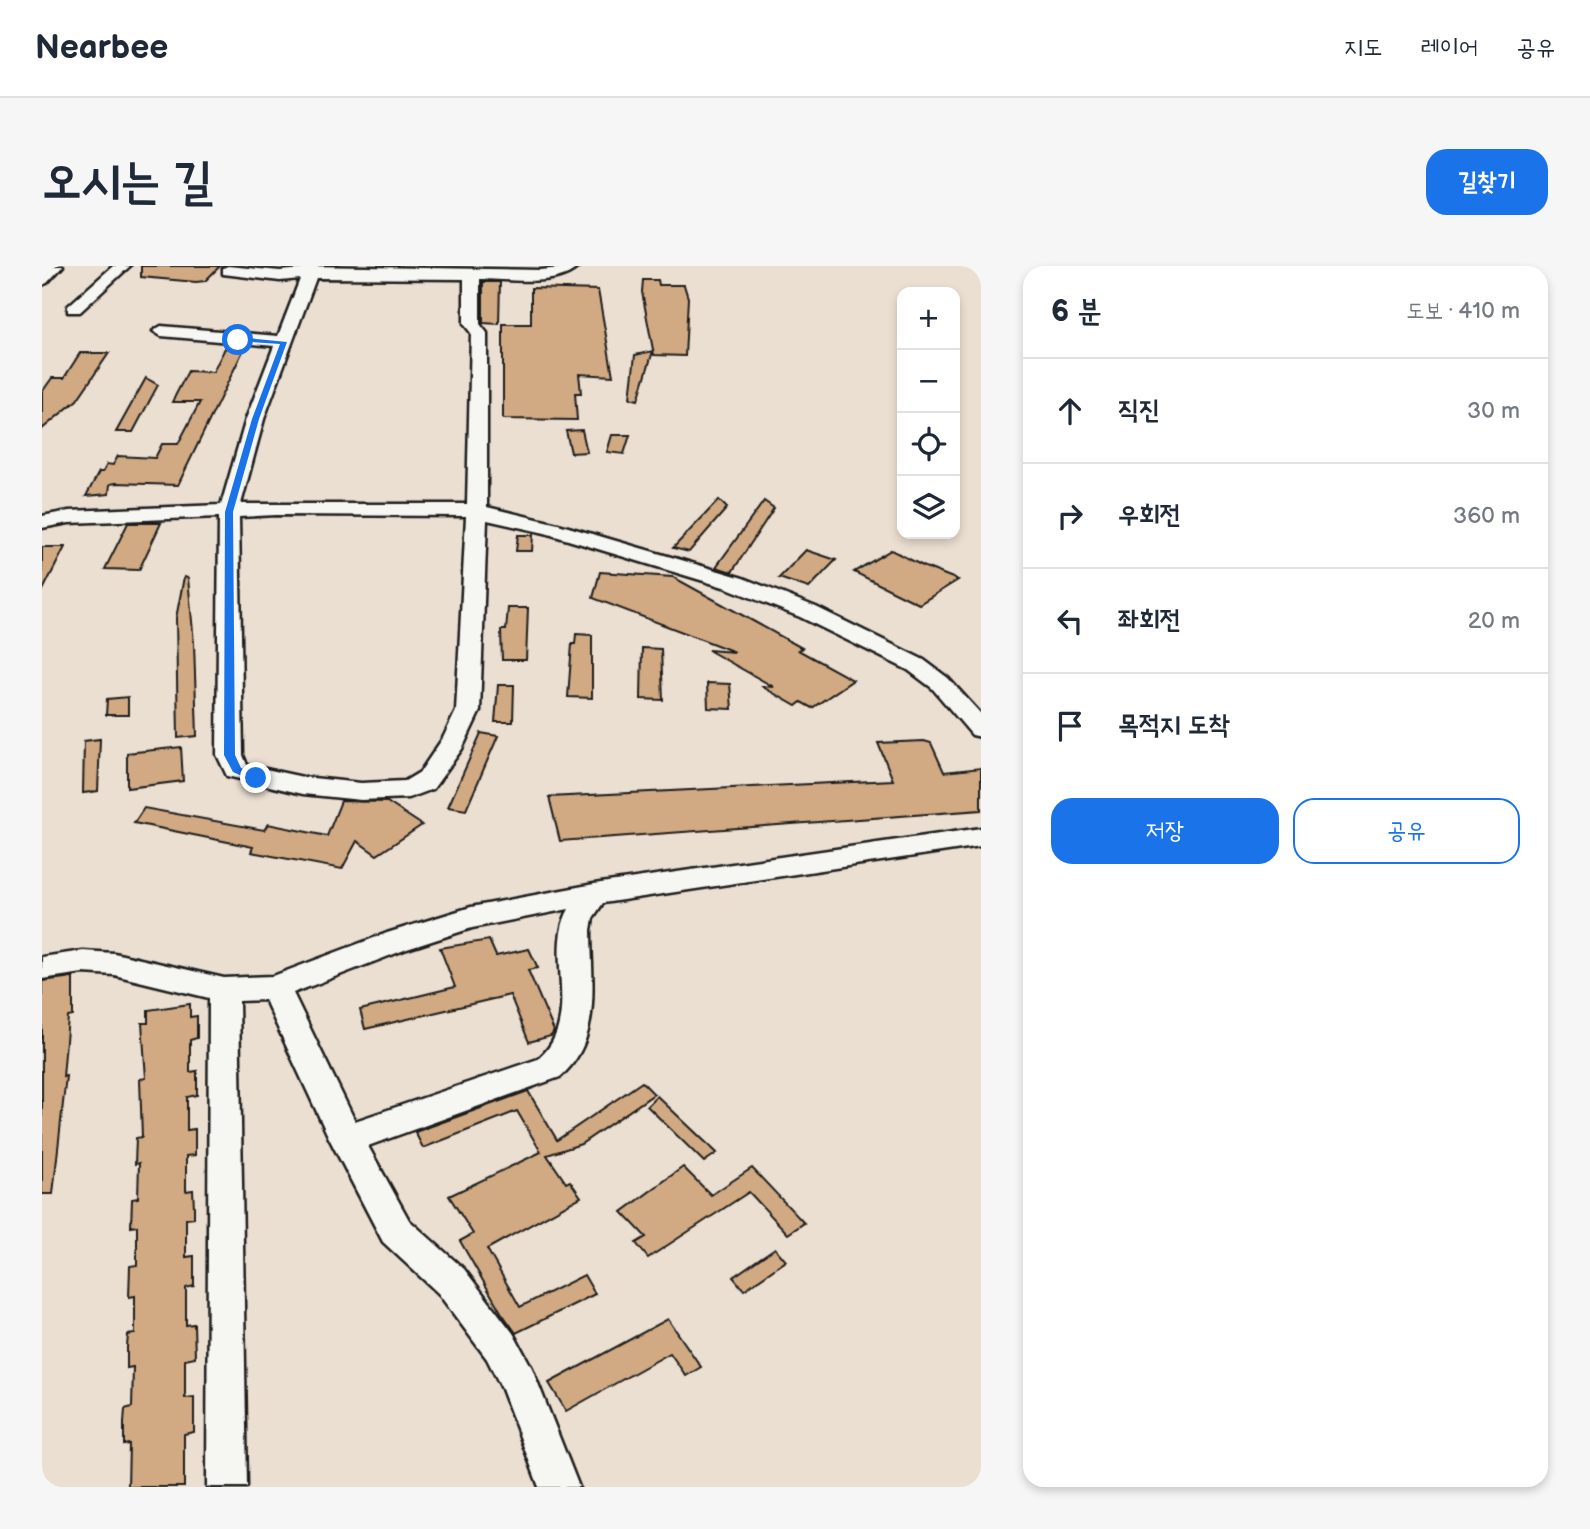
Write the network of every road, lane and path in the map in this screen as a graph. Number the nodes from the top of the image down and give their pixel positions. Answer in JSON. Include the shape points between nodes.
{"nodes":[{"id":1,"x":55,"y":266,"type":"edge"},
{"id":2,"x":122,"y":266,"type":"edge"},
{"id":3,"x":571,"y":266,"type":"edge"},
{"id":4,"x":312,"y":270,"type":"edge"},
{"id":5,"x":228,"y":271,"type":"dead end"},
{"id":6,"x":472,"y":274,"type":"junction"},
{"id":7,"x":42,"y":280,"type":"edge"},
{"id":8,"x":74,"y":309,"type":"dead end"},
{"id":9,"x":161,"y":331,"type":"dead end"},
{"id":10,"x":284,"y":342,"type":"junction"},
{"id":11,"x":477,"y":511,"type":"junction"},
{"id":12,"x":229,"y":512,"type":"junction"},
{"id":13,"x":42,"y":522,"type":"edge"},
{"id":14,"x":981,"y":729,"type":"edge"},
{"id":15,"x":981,"y":837,"type":"edge"},
{"id":16,"x":594,"y":894,"type":"junction"},
{"id":17,"x":42,"y":968,"type":"edge"},
{"id":18,"x":275,"y":988,"type":"junction"},
{"id":19,"x":224,"y":990,"type":"junction"},
{"id":20,"x":346,"y":1138,"type":"junction"},
{"id":21,"x":227,"y":1487,"type":"edge"},
{"id":22,"x":559,"y":1487,"type":"edge"}],
"edges":[{"from":1,"to":7,"type":"street"},
{"from":2,"to":8,"type":"street"},
{"from":3,"to":6,"type":"street","via":[[541,275]]},
{"from":4,"to":5,"type":"street","via":[[280,276]]},
{"from":4,"to":6,"type":"street"},
{"from":4,"to":10,"type":"street"},
{"from":6,"to":11,"type":"street","via":[[471,324],[479,333]]},
{"from":9,"to":10,"type":"street"},
{"from":10,"to":12,"type":"street"},
{"from":11,"to":12,"type":"street"},
{"from":11,"to":12,"type":"street","via":[[468,712],[422,785],[372,792],[280,783],[236,770],[230,755]]},
{"from":11,"to":14,"type":"street","via":[[551,528],[735,583],[808,612],[916,665],[940,683]]},
{"from":12,"to":13,"type":"street","via":[[69,517]]},
{"from":15,"to":16,"type":"street"},
{"from":16,"to":18,"type":"street","via":[[471,918]]},
{"from":16,"to":20,"type":"street","via":[[576,930],[574,1018],[563,1056],[549,1068]]},
{"from":17,"to":19,"type":"street","via":[[83,962],[114,964]]},
{"from":18,"to":19,"type":"street"},
{"from":18,"to":20,"type":"street"},
{"from":19,"to":21,"type":"street"},
{"from":20,"to":22,"type":"street","via":[[396,1231],[451,1281],[500,1346]]}]}
